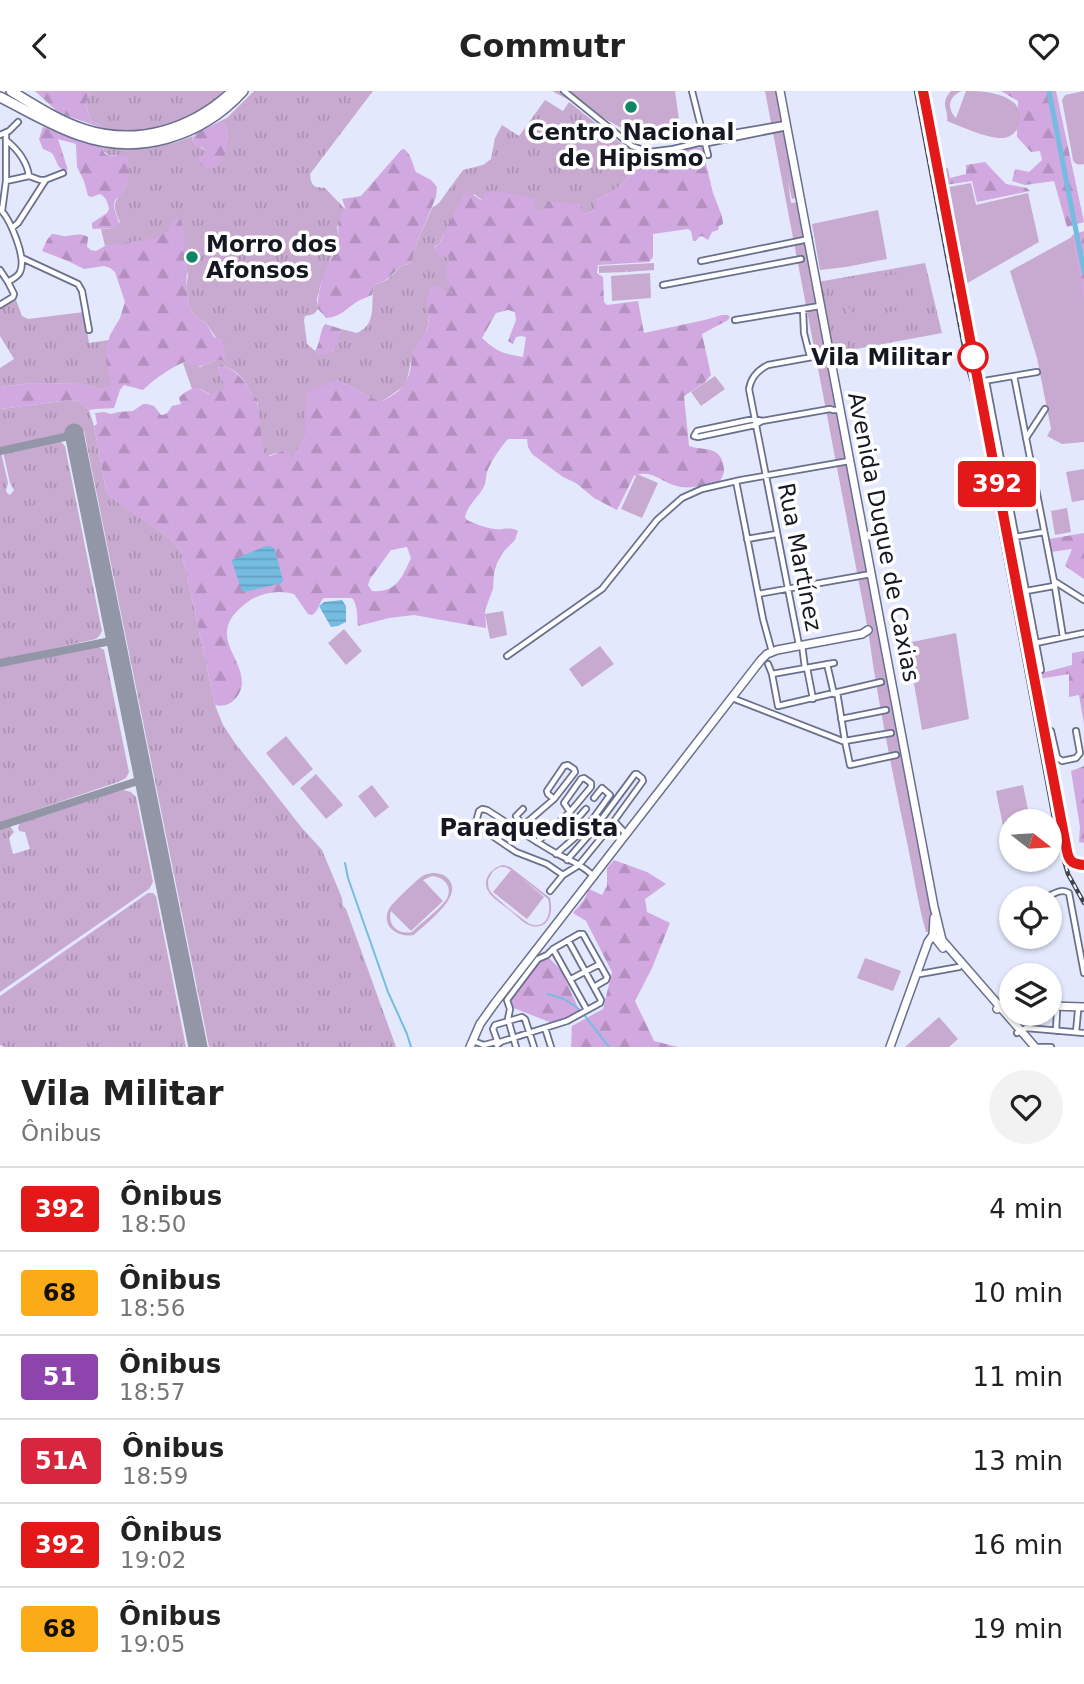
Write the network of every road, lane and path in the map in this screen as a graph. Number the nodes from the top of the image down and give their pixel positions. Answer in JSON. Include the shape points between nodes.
{"nodes":[{"id":1,"x":11,"y":91,"type":"edge"},
{"id":2,"x":233,"y":91,"type":"edge"},
{"id":3,"x":243,"y":91,"type":"edge"},
{"id":4,"x":564,"y":91,"type":"edge"},
{"id":5,"x":692,"y":91,"type":"edge"},
{"id":6,"x":780,"y":91,"type":"edge"},
{"id":7,"x":923,"y":91,"type":"edge"},
{"id":8,"x":0,"y":97,"type":"edge"},
{"id":9,"x":18,"y":122,"type":"dead end"},
{"id":10,"x":787,"y":125,"type":"junction"},
{"id":11,"x":2,"y":134,"type":"edge"},
{"id":12,"x":6,"y":141,"type":"junction"},
{"id":13,"x":702,"y":142,"type":"junction"},
{"id":14,"x":708,"y":155,"type":"dead end"},
{"id":15,"x":63,"y":173,"type":"dead end"},
{"id":16,"x":29,"y":176,"type":"junction"},
{"id":17,"x":45,"y":180,"type":"junction"},
{"id":18,"x":6,"y":181,"type":"junction"},
{"id":19,"x":1,"y":210,"type":"edge"},
{"id":20,"x":12,"y":228,"type":"junction"},
{"id":21,"x":809,"y":239,"type":"junction"},
{"id":22,"x":22,"y":258,"type":"junction"},
{"id":23,"x":802,"y":259,"type":"dead end"},
{"id":24,"x":701,"y":261,"type":"dead end"},
{"id":25,"x":0,"y":271,"type":"edge"},
{"id":26,"x":8,"y":282,"type":"junction"},
{"id":27,"x":663,"y":285,"type":"dead end"},
{"id":28,"x":0,"y":305,"type":"edge"},
{"id":29,"x":820,"y":306,"type":"junction"},
{"id":30,"x":803,"y":309,"type":"junction"},
{"id":31,"x":735,"y":320,"type":"dead end"},
{"id":32,"x":89,"y":330,"type":"dead end"},
{"id":33,"x":830,"y":354,"type":"junction"},
{"id":34,"x":810,"y":357,"type":"junction"},
{"id":35,"x":1037,"y":372,"type":"dead end"},
{"id":36,"x":1014,"y":376,"type":"junction"},
{"id":37,"x":986,"y":381,"type":"junction"},
{"id":38,"x":978,"y":382,"type":"junction"},
{"id":39,"x":839,"y":407,"type":"junction"},
{"id":40,"x":1045,"y":409,"type":"dead end"},
{"id":41,"x":754,"y":422,"type":"junction"},
{"id":42,"x":725,"y":428,"type":"junction"},
{"id":43,"x":1025,"y":438,"type":"junction"},
{"id":44,"x":849,"y":461,"type":"junction"},
{"id":45,"x":766,"y":475,"type":"junction"},
{"id":46,"x":736,"y":481,"type":"junction"},
{"id":47,"x":1034,"y":482,"type":"junction"},
{"id":48,"x":1006,"y":490,"type":"junction"},
{"id":49,"x":998,"y":493,"type":"junction"},
{"id":50,"x":1044,"y":532,"type":"junction"},
{"id":51,"x":776,"y":534,"type":"junction"},
{"id":52,"x":1015,"y":537,"type":"junction"},
{"id":53,"x":747,"y":539,"type":"junction"},
{"id":54,"x":871,"y":574,"type":"junction"},
{"id":55,"x":1054,"y":583,"type":"junction"},
{"id":56,"x":787,"y":590,"type":"junction"},
{"id":57,"x":1026,"y":591,"type":"junction"},
{"id":58,"x":758,"y":594,"type":"junction"},
{"id":59,"x":1084,"y":600,"type":"edge"},
{"id":60,"x":881,"y":629,"type":"junction"},
{"id":61,"x":1084,"y":633,"type":"edge"},
{"id":62,"x":1063,"y":638,"type":"junction"},
{"id":63,"x":1036,"y":643,"type":"junction"},
{"id":64,"x":800,"y":644,"type":"junction"},
{"id":65,"x":769,"y":653,"type":"junction"},
{"id":66,"x":507,"y":656,"type":"dead end"},
{"id":67,"x":768,"y":664,"type":"dead end"},
{"id":68,"x":806,"y":668,"type":"junction"},
{"id":69,"x":1033,"y":672,"type":"junction"},
{"id":70,"x":772,"y":674,"type":"junction"},
{"id":71,"x":892,"y":683,"type":"junction"},
{"id":72,"x":835,"y":693,"type":"junction"},
{"id":73,"x":732,"y":698,"type":"junction"},
{"id":74,"x":813,"y":699,"type":"junction"},
{"id":75,"x":886,"y":710,"type":"dead end"},
{"id":76,"x":841,"y":719,"type":"junction"},
{"id":77,"x":1076,"y":730,"type":"dead end"},
{"id":78,"x":1044,"y":731,"type":"junction"},
{"id":79,"x":891,"y":733,"type":"dead end"},
{"id":80,"x":845,"y":741,"type":"junction"},
{"id":81,"x":895,"y":755,"type":"dead end"},
{"id":82,"x":594,"y":798,"type":"dead end"},
{"id":83,"x":554,"y":799,"type":"junction"},
{"id":84,"x":523,"y":809,"type":"dead end"},
{"id":85,"x":586,"y":809,"type":"dead end"},
{"id":86,"x":570,"y":812,"type":"junction"},
{"id":87,"x":578,"y":818,"type":"junction"},
{"id":88,"x":614,"y":822,"type":"junction"},
{"id":89,"x":569,"y":827,"type":"dead end"},
{"id":90,"x":587,"y":827,"type":"junction"},
{"id":91,"x":521,"y":828,"type":"junction"},
{"id":92,"x":626,"y":834,"type":"junction"},
{"id":93,"x":537,"y":842,"type":"junction"},
{"id":94,"x":556,"y":854,"type":"junction"},
{"id":95,"x":567,"y":860,"type":"junction"},
{"id":96,"x":579,"y":865,"type":"junction"},
{"id":97,"x":1084,"y":865,"type":"edge"},
{"id":98,"x":563,"y":875,"type":"junction"},
{"id":99,"x":594,"y":877,"type":"junction"},
{"id":100,"x":550,"y":891,"type":"dead end"},
{"id":101,"x":1062,"y":891,"type":"edge"},
{"id":102,"x":934,"y":907,"type":"junction"},
{"id":103,"x":930,"y":934,"type":"junction"},
{"id":104,"x":568,"y":940,"type":"junction"},
{"id":105,"x":942,"y":940,"type":"junction"},
{"id":106,"x":553,"y":949,"type":"junction"},
{"id":107,"x":600,"y":964,"type":"junction"},
{"id":108,"x":959,"y":967,"type":"junction"},
{"id":109,"x":586,"y":971,"type":"junction"},
{"id":110,"x":1084,"y":973,"type":"edge"},
{"id":111,"x":920,"y":974,"type":"dead end"},
{"id":112,"x":571,"y":979,"type":"junction"},
{"id":113,"x":594,"y":987,"type":"junction"},
{"id":114,"x":998,"y":1007,"type":"junction"},
{"id":115,"x":1062,"y":1007,"type":"edge"},
{"id":116,"x":1081,"y":1009,"type":"edge"},
{"id":117,"x":587,"y":1010,"type":"junction"},
{"id":118,"x":508,"y":1021,"type":"junction"},
{"id":119,"x":1056,"y":1026,"type":"edge"},
{"id":120,"x":545,"y":1028,"type":"junction"},
{"id":121,"x":1056,"y":1031,"type":"junction"},
{"id":122,"x":1019,"y":1032,"type":"junction"},
{"id":123,"x":1076,"y":1032,"type":"junction"},
{"id":124,"x":529,"y":1033,"type":"junction"},
{"id":125,"x":1084,"y":1033,"type":"edge"},
{"id":126,"x":513,"y":1038,"type":"junction"},
{"id":127,"x":496,"y":1044,"type":"edge"},
{"id":128,"x":472,"y":1045,"type":"edge"},
{"id":129,"x":516,"y":1047,"type":"edge"},
{"id":130,"x":534,"y":1047,"type":"edge"},
{"id":131,"x":549,"y":1047,"type":"edge"},
{"id":132,"x":890,"y":1047,"type":"edge"},
{"id":133,"x":1029,"y":1047,"type":"edge"},
{"id":134,"x":1036,"y":1047,"type":"edge"},
{"id":135,"x":1051,"y":1047,"type":"edge"}],
"edges":[{"from":1,"to":2,"type":"highway","via":[[85,130],[132,136],[176,128],[204,115]]},
{"from":3,"to":8,"type":"highway","via":[[190,130],[160,141],[131,143],[78,135]]},
{"from":4,"to":13,"type":"street","via":[[636,148],[662,151]]},
{"from":5,"to":13,"type":"street"},
{"from":6,"to":10,"type":"main road","name":"Avenida Duque de Caxias"},
{"from":7,"to":38,"type":"street"},
{"from":9,"to":11,"type":"street"},
{"from":10,"to":13,"type":"street"},
{"from":10,"to":21,"type":"main road","name":"Avenida Duque de Caxias"},
{"from":11,"to":12,"type":"street"},
{"from":12,"to":16,"type":"street","via":[[15,148]]},
{"from":12,"to":18,"type":"street"},
{"from":13,"to":14,"type":"street"},
{"from":15,"to":17,"type":"street"},
{"from":16,"to":17,"type":"street"},
{"from":16,"to":18,"type":"street"},
{"from":17,"to":20,"type":"street"},
{"from":18,"to":19,"type":"street"},
{"from":19,"to":20,"type":"street"},
{"from":20,"to":22,"type":"street"},
{"from":21,"to":24,"type":"street"},
{"from":21,"to":29,"type":"main road","name":"Avenida Duque de Caxias"},
{"from":22,"to":26,"type":"street","via":[[18,275]]},
{"from":22,"to":32,"type":"street","via":[[80,286]]},
{"from":23,"to":27,"type":"street"},
{"from":25,"to":26,"type":"street"},
{"from":26,"to":28,"type":"street","via":[[14,295]]},
{"from":29,"to":30,"type":"street"},
{"from":29,"to":33,"type":"main road","name":"Avenida Duque de Caxias"},
{"from":30,"to":31,"type":"street"},
{"from":30,"to":34,"type":"street"},
{"from":33,"to":34,"type":"street"},
{"from":33,"to":39,"type":"main road","name":"Avenida Duque de Caxias"},
{"from":34,"to":41,"type":"street","name":"Rua Martínez","via":[[760,369],[749,393]]},
{"from":35,"to":36,"type":"street"},
{"from":36,"to":37,"type":"street"},
{"from":36,"to":43,"type":"street"},
{"from":37,"to":38,"type":"street"},
{"from":37,"to":48,"type":"street"},
{"from":38,"to":49,"type":"street"},
{"from":39,"to":41,"type":"street"},
{"from":39,"to":44,"type":"main road","name":"Avenida Duque de Caxias"},
{"from":40,"to":43,"type":"street"},
{"from":41,"to":42,"type":"street"},
{"from":41,"to":45,"type":"street","name":"Rua Martínez"},
{"from":42,"to":42,"type":"street","via":[[696,431],[694,436],[698,437]]},
{"from":43,"to":47,"type":"street"},
{"from":44,"to":45,"type":"street"},
{"from":44,"to":54,"type":"main road","name":"Avenida Duque de Caxias"},
{"from":45,"to":46,"type":"street"},
{"from":45,"to":51,"type":"street","name":"Rua Martínez"},
{"from":46,"to":53,"type":"street"},
{"from":46,"to":66,"type":"street","via":[[692,493],[669,508],[602,589]]},
{"from":47,"to":48,"type":"street"},
{"from":47,"to":50,"type":"street"},
{"from":48,"to":49,"type":"street"},
{"from":48,"to":52,"type":"street"},
{"from":49,"to":69,"type":"street"},
{"from":50,"to":52,"type":"street"},
{"from":50,"to":55,"type":"street"},
{"from":51,"to":53,"type":"street"},
{"from":51,"to":56,"type":"street","name":"Rua Martínez"},
{"from":52,"to":57,"type":"street"},
{"from":53,"to":58,"type":"street"},
{"from":54,"to":56,"type":"street"},
{"from":54,"to":60,"type":"main road","name":"Avenida Duque de Caxias"},
{"from":55,"to":57,"type":"street"},
{"from":55,"to":59,"type":"street"},
{"from":55,"to":62,"type":"street"},
{"from":56,"to":58,"type":"street"},
{"from":56,"to":64,"type":"street","name":"Rua Martínez"},
{"from":57,"to":63,"type":"street"},
{"from":58,"to":65,"type":"street"},
{"from":60,"to":64,"type":"main road"},
{"from":60,"to":71,"type":"main road","name":"Avenida Duque de Caxias"},
{"from":61,"to":62,"type":"street"},
{"from":62,"to":63,"type":"street"},
{"from":63,"to":69,"type":"street","via":[[1041,670]]},
{"from":64,"to":65,"type":"main road"},
{"from":64,"to":68,"type":"street","name":"Rua Martínez"},
{"from":65,"to":73,"type":"main road"},
{"from":67,"to":70,"type":"street"},
{"from":68,"to":70,"type":"street"},
{"from":68,"to":72,"type":"street","via":[[831,664]]},
{"from":68,"to":74,"type":"street","name":"Rua Martínez"},
{"from":69,"to":78,"type":"street"},
{"from":70,"to":74,"type":"street","via":[[778,706]]},
{"from":71,"to":72,"type":"street"},
{"from":71,"to":102,"type":"main road","name":"Avenida Duque de Caxias"},
{"from":72,"to":74,"type":"street"},
{"from":72,"to":76,"type":"street"},
{"from":73,"to":80,"type":"street"},
{"from":73,"to":92,"type":"main road"},
{"from":75,"to":76,"type":"street"},
{"from":76,"to":80,"type":"street"},
{"from":77,"to":78,"type":"street","via":[[1080,753],[1062,761],[1051,731]]},
{"from":78,"to":97,"type":"street","via":[[1067,851],[1072,863]]},
{"from":79,"to":80,"type":"street"},
{"from":80,"to":81,"type":"street","via":[[853,765]]},
{"from":82,"to":90,"type":"street","via":[[602,788],[610,795]]},
{"from":83,"to":83,"type":"street","via":[[575,772],[568,765],[547,791]]},
{"from":83,"to":91,"type":"street"},
{"from":84,"to":91,"type":"street","via":[[516,816]]},
{"from":85,"to":87,"type":"street"},
{"from":86,"to":86,"type":"street","via":[[591,787],[584,778],[564,803]]},
{"from":86,"to":93,"type":"street"},
{"from":87,"to":89,"type":"street"},
{"from":87,"to":90,"type":"street"},
{"from":88,"to":92,"type":"street"},
{"from":88,"to":95,"type":"street","via":[[643,781],[637,774]]},
{"from":88,"to":96,"type":"street"},
{"from":90,"to":94,"type":"street"},
{"from":91,"to":93,"type":"street"},
{"from":91,"to":98,"type":"street","via":[[488,810],[477,814],[482,829]]},
{"from":92,"to":99,"type":"main road"},
{"from":93,"to":94,"type":"street"},
{"from":94,"to":95,"type":"street"},
{"from":95,"to":96,"type":"street"},
{"from":96,"to":98,"type":"street"},
{"from":96,"to":99,"type":"street"},
{"from":98,"to":100,"type":"street"},
{"from":99,"to":128,"type":"main road","via":[[489,1010]]},
{"from":101,"to":110,"type":"street","via":[[1069,893]]},
{"from":102,"to":103,"type":"main road","name":"Avenida Duque de Caxias"},
{"from":102,"to":105,"type":"main road","name":"Avenida Duque de Caxias"},
{"from":103,"to":105,"type":"main road"},
{"from":103,"to":108,"type":"main road","name":"Avenida Duque de Caxias"},
{"from":103,"to":132,"type":"main road"},
{"from":104,"to":106,"type":"street"},
{"from":104,"to":107,"type":"street","via":[[584,935]]},
{"from":104,"to":109,"type":"street"},
{"from":105,"to":114,"type":"main road","name":"Avenida Duque de Caxias"},
{"from":106,"to":112,"type":"street"},
{"from":106,"to":118,"type":"street","via":[[537,960],[508,998]]},
{"from":107,"to":109,"type":"street"},
{"from":107,"to":113,"type":"street","via":[[607,978]]},
{"from":108,"to":111,"type":"street"},
{"from":108,"to":114,"type":"main road","name":"Avenida Duque de Caxias"},
{"from":109,"to":112,"type":"street"},
{"from":109,"to":113,"type":"street"},
{"from":112,"to":117,"type":"street"},
{"from":113,"to":117,"type":"street","via":[[601,1002]]},
{"from":114,"to":122,"type":"main road","name":"Avenida Duque de Caxias"},
{"from":115,"to":116,"type":"main road"},
{"from":116,"to":123,"type":"street"},
{"from":117,"to":120,"type":"street"},
{"from":118,"to":124,"type":"street","via":[[524,1018]]},
{"from":118,"to":126,"type":"street"},
{"from":118,"to":127,"type":"street","via":[[494,1026]]},
{"from":119,"to":121,"type":"street"},
{"from":120,"to":124,"type":"street"},
{"from":120,"to":131,"type":"street"},
{"from":121,"to":122,"type":"street","via":[[1026,1028]]},
{"from":121,"to":123,"type":"street"},
{"from":122,"to":133,"type":"main road","name":"Avenida Duque de Caxias"},
{"from":122,"to":134,"type":"main road","name":"Avenida Duque de Caxias"},
{"from":123,"to":125,"type":"street"},
{"from":124,"to":126,"type":"street"},
{"from":124,"to":130,"type":"street"},
{"from":126,"to":127,"type":"street"},
{"from":126,"to":129,"type":"street"},
{"from":127,"to":128,"type":"street"},
{"from":134,"to":135,"type":"street"}]}
